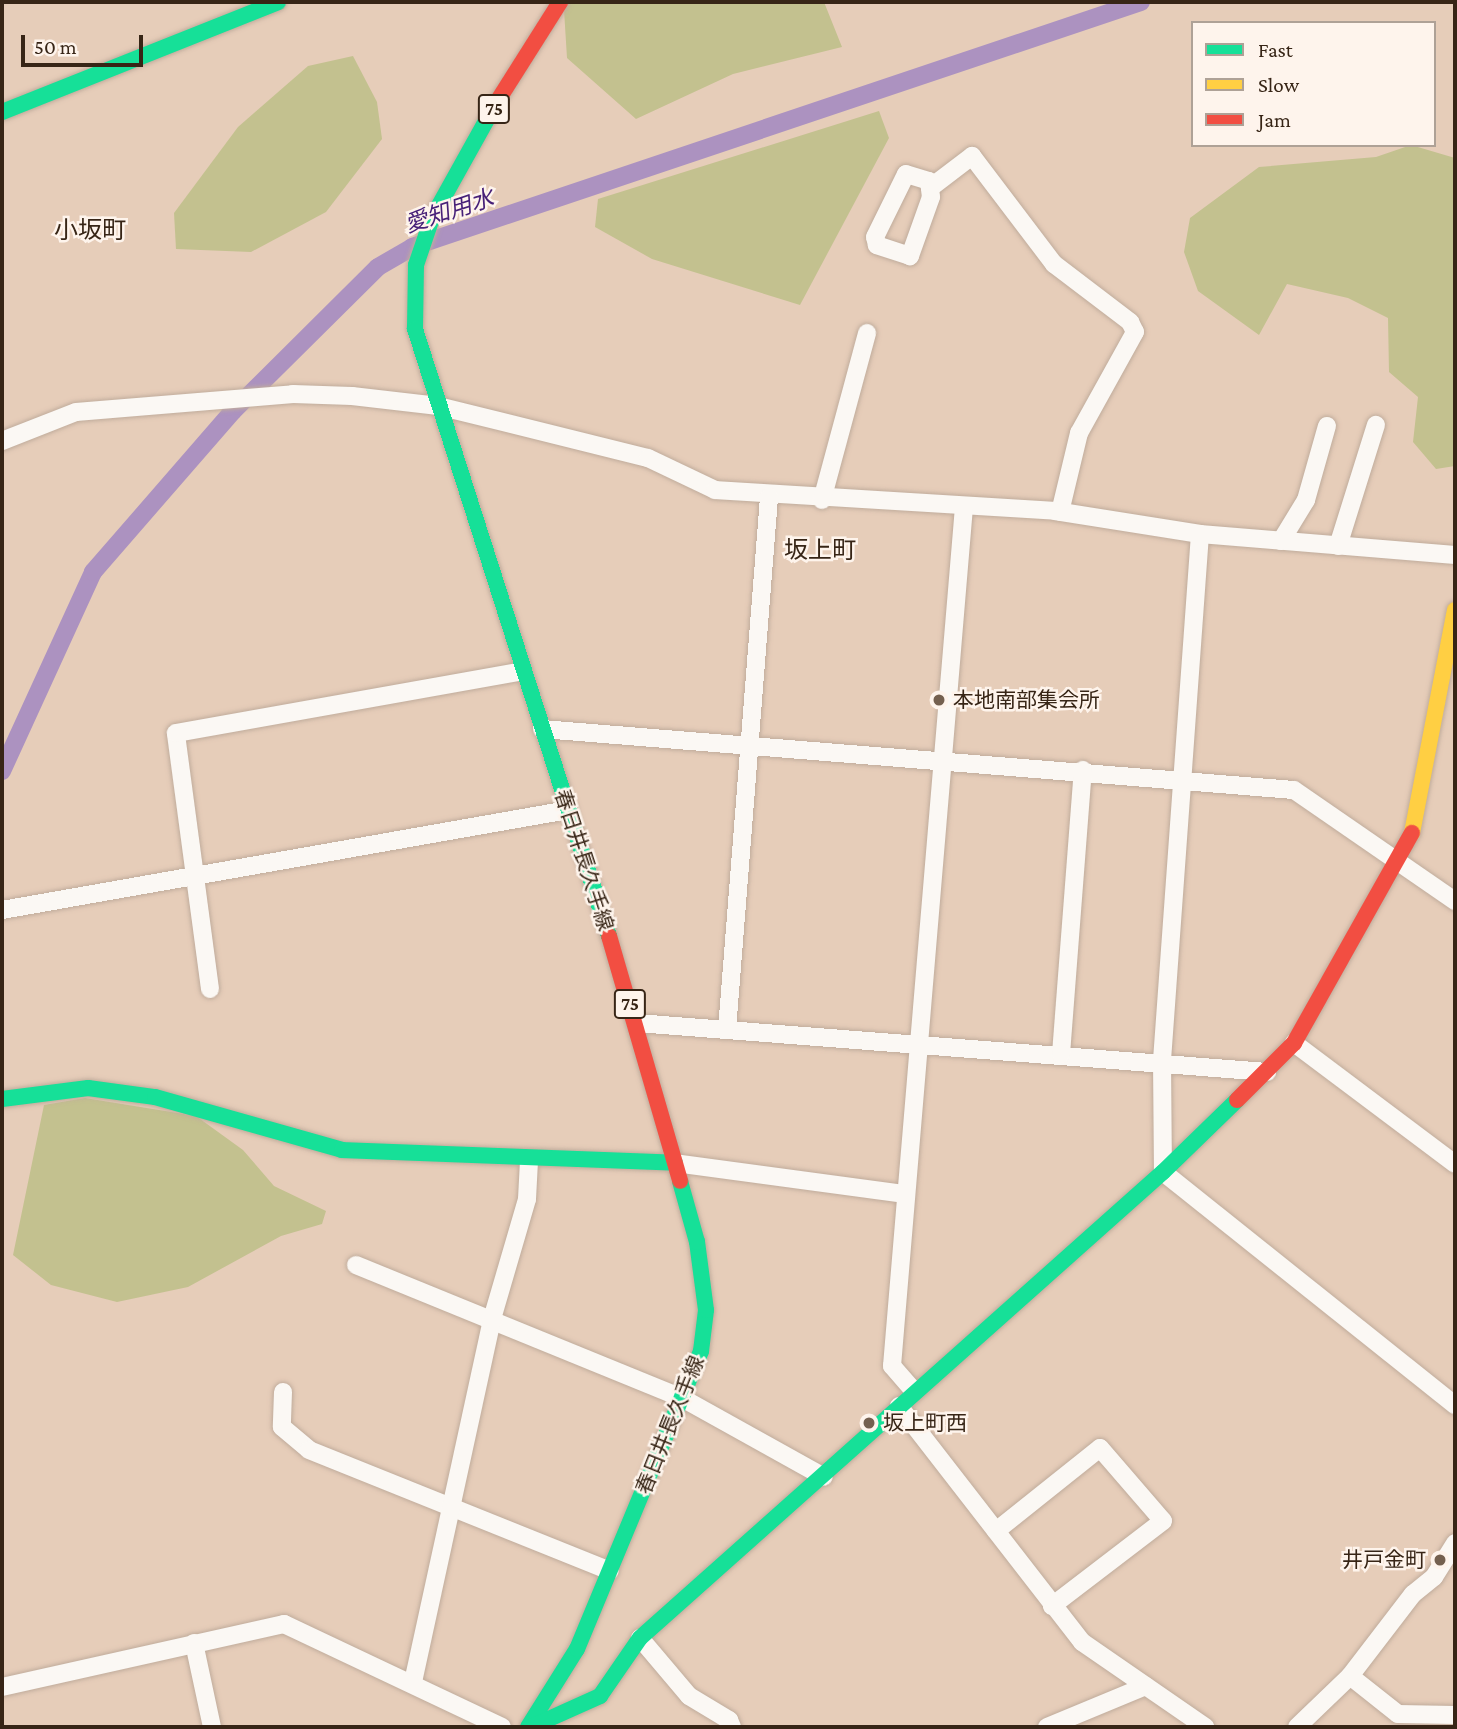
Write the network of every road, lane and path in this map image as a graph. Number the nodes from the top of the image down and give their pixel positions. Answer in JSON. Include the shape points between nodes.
{"nodes":[{"id":1,"x":278,"y":2,"type":"edge"},
{"id":2,"x":560,"y":2,"type":"edge"},
{"id":3,"x":2,"y":112,"type":"edge"},
{"id":4,"x":930,"y":188,"type":"dead end"},
{"id":5,"x":867,"y":333,"type":"dead end"},
{"id":6,"x":438,"y":406,"type":"junction"},
{"id":7,"x":1376,"y":425,"type":"dead end"},
{"id":8,"x":1327,"y":426,"type":"dead end"},
{"id":9,"x":2,"y":441,"type":"edge"},
{"id":10,"x":769,"y":497,"type":"junction"},
{"id":11,"x":822,"y":500,"type":"junction"},
{"id":12,"x":964,"y":506,"type":"junction"},
{"id":13,"x":1060,"y":512,"type":"junction"},
{"id":14,"x":1199,"y":534,"type":"junction"},
{"id":15,"x":1281,"y":541,"type":"junction"},
{"id":16,"x":1338,"y":546,"type":"junction"},
{"id":17,"x":1455,"y":555,"type":"edge"},
{"id":18,"x":1455,"y":610,"type":"edge"},
{"id":19,"x":523,"y":671,"type":"junction"},
{"id":20,"x":1438,"y":692,"type":"junction"},
{"id":21,"x":1455,"y":700,"type":"edge"},
{"id":22,"x":542,"y":729,"type":"junction"},
{"id":23,"x":749,"y":745,"type":"junction"},
{"id":24,"x":941,"y":761,"type":"junction"},
{"id":25,"x":1083,"y":770,"type":"junction"},
{"id":26,"x":1181,"y":778,"type":"junction"},
{"id":27,"x":568,"y":810,"type":"junction"},
{"id":28,"x":1398,"y":861,"type":"junction"},
{"id":29,"x":193,"y":876,"type":"junction"},
{"id":30,"x":1455,"y":901,"type":"edge"},
{"id":31,"x":2,"y":910,"type":"edge"},
{"id":32,"x":210,"y":989,"type":"dead end"},
{"id":33,"x":636,"y":1023,"type":"junction"},
{"id":34,"x":727,"y":1030,"type":"junction"},
{"id":35,"x":1294,"y":1043,"type":"junction"},
{"id":36,"x":917,"y":1045,"type":"junction"},
{"id":37,"x":1061,"y":1054,"type":"junction"},
{"id":38,"x":1162,"y":1060,"type":"junction"},
{"id":39,"x":1267,"y":1072,"type":"junction"},
{"id":40,"x":2,"y":1099,"type":"edge"},
{"id":41,"x":529,"y":1160,"type":"junction"},
{"id":42,"x":675,"y":1163,"type":"junction"},
{"id":43,"x":1455,"y":1164,"type":"edge"},
{"id":44,"x":1163,"y":1172,"type":"junction"},
{"id":45,"x":904,"y":1195,"type":"junction"},
{"id":46,"x":356,"y":1265,"type":"dead end"},
{"id":47,"x":492,"y":1320,"type":"junction"},
{"id":48,"x":913,"y":1390,"type":"junction"},
{"id":49,"x":283,"y":1392,"type":"dead end"},
{"id":50,"x":682,"y":1398,"type":"junction"},
{"id":51,"x":1455,"y":1405,"type":"edge"},
{"id":52,"x":899,"y":1406,"type":"junction"},
{"id":53,"x":824,"y":1477,"type":"junction"},
{"id":54,"x":452,"y":1508,"type":"junction"},
{"id":55,"x":996,"y":1531,"type":"junction"},
{"id":56,"x":1455,"y":1543,"type":"edge"},
{"id":57,"x":610,"y":1571,"type":"junction"},
{"id":58,"x":1052,"y":1606,"type":"junction"},
{"id":59,"x":640,"y":1638,"type":"junction"},
{"id":60,"x":194,"y":1643,"type":"junction"},
{"id":61,"x":1350,"y":1676,"type":"junction"},
{"id":62,"x":413,"y":1682,"type":"junction"},
{"id":63,"x":1146,"y":1686,"type":"junction"},
{"id":64,"x":2,"y":1687,"type":"edge"},
{"id":65,"x":1455,"y":1715,"type":"edge"},
{"id":66,"x":212,"y":1727,"type":"edge"},
{"id":67,"x":502,"y":1727,"type":"edge"},
{"id":68,"x":529,"y":1727,"type":"edge"},
{"id":69,"x":732,"y":1727,"type":"edge"},
{"id":70,"x":1047,"y":1727,"type":"edge"},
{"id":71,"x":1205,"y":1727,"type":"edge"},
{"id":72,"x":1297,"y":1727,"type":"edge"}],
"edges":[{"from":1,"to":3,"type":"main road"},
{"from":2,"to":6,"type":"main road","name":"春日井長久手線","number":"75","via":[[529,45],[432,218],[416,265],[415,329]]},
{"from":4,"to":13,"type":"street","via":[[972,156],[1054,264],[1130,322],[1135,332],[1079,433]]},
{"from":5,"to":11,"type":"street"},
{"from":6,"to":9,"type":"street","via":[[293,394],[76,412]]},
{"from":6,"to":10,"type":"street","via":[[648,458],[715,490]]},
{"from":6,"to":19,"type":"main road","name":"春日井長久手線","number":"75"},
{"from":7,"to":16,"type":"street"},
{"from":8,"to":15,"type":"street","via":[[1306,500]]},
{"from":10,"to":11,"type":"street"},
{"from":10,"to":23,"type":"street"},
{"from":11,"to":12,"type":"street"},
{"from":12,"to":13,"type":"street"},
{"from":12,"to":24,"type":"street"},
{"from":13,"to":14,"type":"street"},
{"from":14,"to":15,"type":"street"},
{"from":14,"to":26,"type":"street"},
{"from":15,"to":16,"type":"street"},
{"from":16,"to":17,"type":"street"},
{"from":18,"to":20,"type":"main road"},
{"from":19,"to":22,"type":"main road","name":"春日井長久手線","number":"75"},
{"from":19,"to":29,"type":"street","via":[[176,733]]},
{"from":20,"to":21,"type":"street"},
{"from":20,"to":28,"type":"main road","via":[[1415,827]]},
{"from":22,"to":23,"type":"street"},
{"from":22,"to":27,"type":"main road","name":"春日井長久手線","number":"75"},
{"from":23,"to":24,"type":"street"},
{"from":23,"to":34,"type":"street"},
{"from":24,"to":25,"type":"street"},
{"from":24,"to":36,"type":"street"},
{"from":25,"to":26,"type":"street"},
{"from":25,"to":37,"type":"street"},
{"from":26,"to":28,"type":"street","via":[[1294,790]]},
{"from":26,"to":38,"type":"street"},
{"from":27,"to":29,"type":"street"},
{"from":27,"to":33,"type":"main road","name":"春日井長久手線","number":"75"},
{"from":28,"to":30,"type":"street"},
{"from":28,"to":35,"type":"main road"},
{"from":29,"to":31,"type":"street"},
{"from":29,"to":32,"type":"street"},
{"from":33,"to":34,"type":"street"},
{"from":33,"to":42,"type":"main road","name":"春日井長久手線","number":"75"},
{"from":34,"to":36,"type":"street"},
{"from":35,"to":39,"type":"main road"},
{"from":35,"to":43,"type":"street"},
{"from":36,"to":37,"type":"street"},
{"from":36,"to":45,"type":"street"},
{"from":37,"to":38,"type":"street"},
{"from":38,"to":39,"type":"street"},
{"from":38,"to":44,"type":"street"},
{"from":39,"to":44,"type":"main road"},
{"from":40,"to":41,"type":"main road","via":[[88,1088],[155,1097],[342,1150]]},
{"from":41,"to":42,"type":"main road"},
{"from":41,"to":47,"type":"street","via":[[527,1199]]},
{"from":42,"to":45,"type":"street"},
{"from":42,"to":50,"type":"main road","name":"春日井長久手線","number":"75","via":[[697,1242],[706,1310],[701,1350]]},
{"from":44,"to":48,"type":"main road"},
{"from":44,"to":51,"type":"street"},
{"from":45,"to":48,"type":"street","via":[[892,1366]]},
{"from":46,"to":47,"type":"street"},
{"from":47,"to":50,"type":"street"},
{"from":47,"to":54,"type":"street"},
{"from":48,"to":52,"type":"main road"},
{"from":49,"to":54,"type":"street","via":[[282,1427],[289,1438]]},
{"from":50,"to":53,"type":"street"},
{"from":50,"to":57,"type":"main road","name":"春日井長久手線","number":"75"},
{"from":52,"to":53,"type":"main road"},
{"from":52,"to":55,"type":"street"},
{"from":53,"to":59,"type":"main road"},
{"from":54,"to":57,"type":"street"},
{"from":54,"to":62,"type":"street"},
{"from":55,"to":58,"type":"street"},
{"from":55,"to":58,"type":"street","via":[[1100,1448],[1163,1521]]},
{"from":56,"to":61,"type":"street","via":[[1434,1577],[1413,1594]]},
{"from":57,"to":68,"type":"main road","name":"春日井長久手線","number":"75","via":[[577,1649]]},
{"from":58,"to":63,"type":"street","via":[[1082,1642]]},
{"from":59,"to":68,"type":"main road","via":[[600,1696]]},
{"from":59,"to":69,"type":"street","via":[[689,1696],[729,1720]]},
{"from":60,"to":62,"type":"street","via":[[284,1623]]},
{"from":60,"to":64,"type":"street"},
{"from":60,"to":66,"type":"street"},
{"from":61,"to":65,"type":"street","via":[[1398,1714]]},
{"from":61,"to":72,"type":"street"},
{"from":62,"to":67,"type":"street"},
{"from":63,"to":70,"type":"street"},
{"from":63,"to":71,"type":"street"}]}
